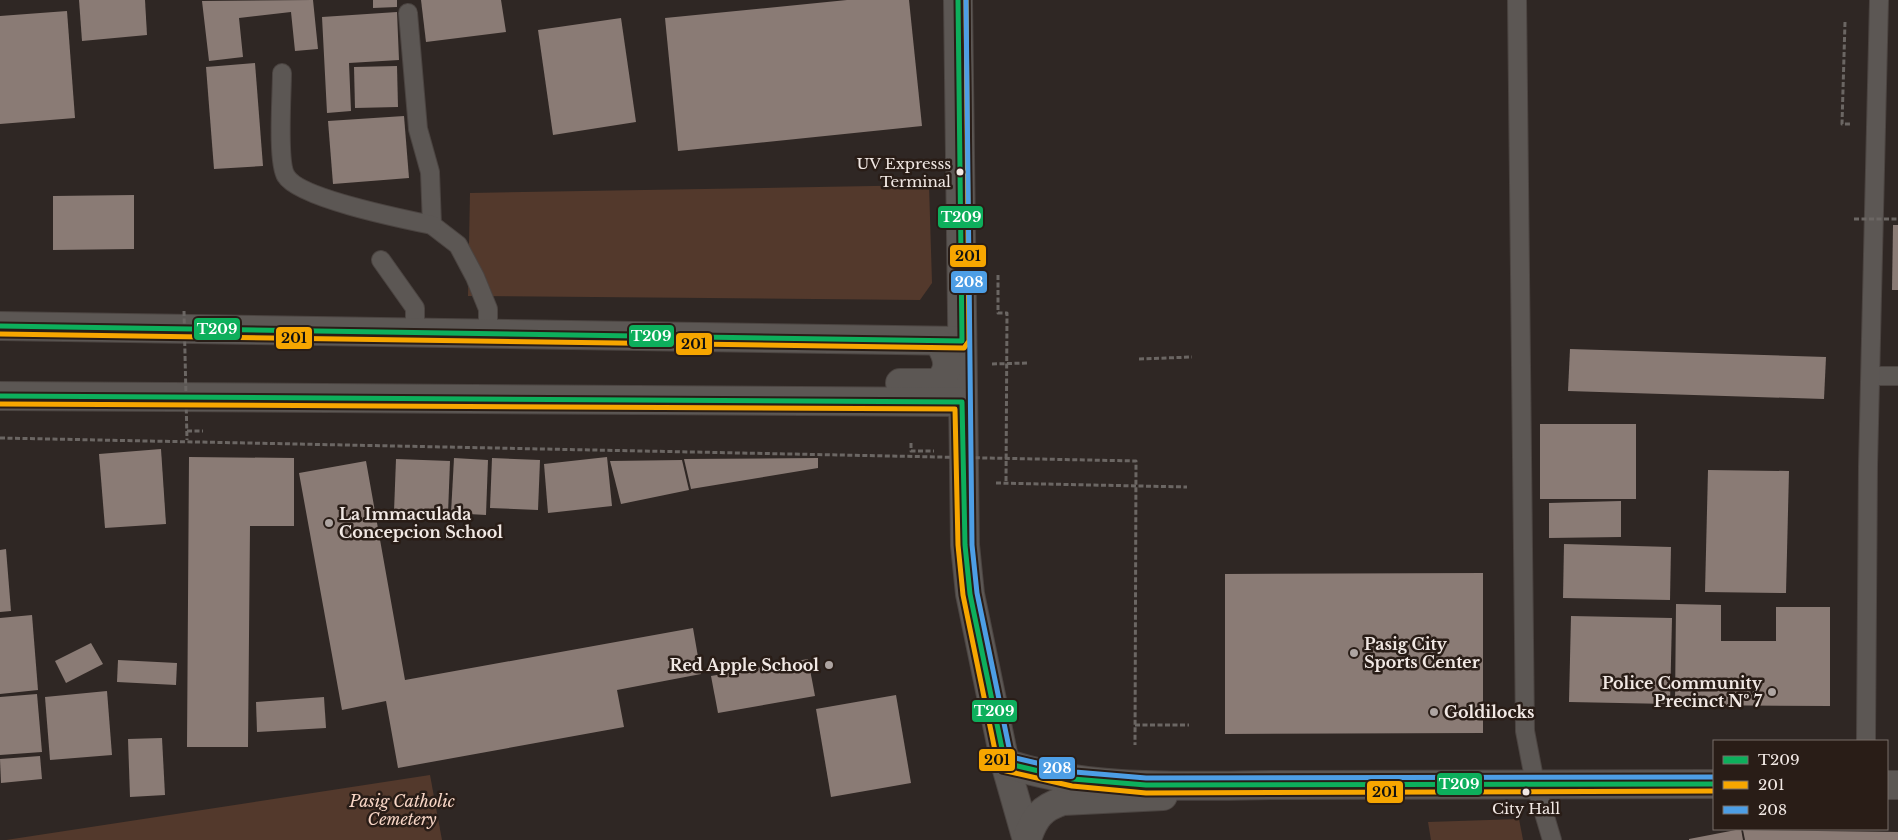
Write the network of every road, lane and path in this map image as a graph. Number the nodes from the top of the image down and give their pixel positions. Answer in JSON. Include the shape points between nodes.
{"nodes":[{"id":1,"x":958,"y":0,"type":"edge"},
{"id":2,"x":1517,"y":0,"type":"edge"},
{"id":3,"x":1879,"y":0,"type":"edge"},
{"id":4,"x":408,"y":13,"type":"dead end"},
{"id":5,"x":1845,"y":22,"type":"dead end"},
{"id":6,"x":282,"y":73,"type":"dead end"},
{"id":7,"x":1857,"y":124,"type":"dead end"},
{"id":8,"x":1854,"y":219,"type":"dead end"},
{"id":9,"x":1898,"y":219,"type":"edge"},
{"id":10,"x":432,"y":225,"type":"junction"},
{"id":11,"x":381,"y":260,"type":"dead end"},
{"id":12,"x":998,"y":275,"type":"dead end"},
{"id":13,"x":184,"y":311,"type":"dead end"},
{"id":14,"x":0,"y":326,"type":"edge"},
{"id":15,"x":415,"y":331,"type":"junction"},
{"id":16,"x":488,"y":332,"type":"junction"},
{"id":17,"x":950,"y":341,"type":"junction"},
{"id":18,"x":1192,"y":357,"type":"dead end"},
{"id":19,"x":1138,"y":359,"type":"dead end"},
{"id":20,"x":1027,"y":363,"type":"dead end"},
{"id":21,"x":996,"y":364,"type":"dead end"},
{"id":22,"x":1007,"y":364,"type":"junction"},
{"id":23,"x":1871,"y":376,"type":"junction"},
{"id":24,"x":1898,"y":376,"type":"edge"},
{"id":25,"x":0,"y":396,"type":"edge"},
{"id":26,"x":855,"y":401,"type":"junction"},
{"id":27,"x":962,"y":402,"type":"junction"},
{"id":28,"x":0,"y":438,"type":"edge"},
{"id":29,"x":187,"y":440,"type":"junction"},
{"id":30,"x":911,"y":443,"type":"dead end"},
{"id":31,"x":940,"y":451,"type":"dead end"},
{"id":32,"x":990,"y":483,"type":"dead end"},
{"id":33,"x":1006,"y":483,"type":"junction"},
{"id":34,"x":1187,"y":487,"type":"dead end"},
{"id":35,"x":1135,"y":724,"type":"junction"},
{"id":36,"x":1189,"y":725,"type":"dead end"},
{"id":37,"x":1866,"y":740,"type":"edge"},
{"id":38,"x":1136,"y":745,"type":"dead end"},
{"id":39,"x":1005,"y":763,"type":"junction"},
{"id":40,"x":1535,"y":783,"type":"junction"},
{"id":41,"x":1219,"y":784,"type":"junction"},
{"id":42,"x":1713,"y":784,"type":"edge"},
{"id":43,"x":1027,"y":840,"type":"edge"},
{"id":44,"x":1552,"y":840,"type":"edge"}],
"edges":[{"from":1,"to":17,"type":"main road"},
{"from":2,"to":40,"type":"lane","via":[[1525,731]]},
{"from":3,"to":23,"type":"lane"},
{"from":4,"to":10,"type":"lane","via":[[418,128],[430,172]]},
{"from":5,"to":7,"type":"path","via":[[1842,124]]},
{"from":6,"to":10,"type":"lane","via":[[282,159],[285,175],[297,188],[372,212]]},
{"from":8,"to":9,"type":"path","bridge":true},
{"from":10,"to":16,"type":"lane","via":[[458,245],[475,277],[488,309]]},
{"from":11,"to":15,"type":"lane","via":[[415,308]]},
{"from":12,"to":22,"type":"path","via":[[998,314],[1007,313]]},
{"from":13,"to":29,"type":"path","bridge":true},
{"from":14,"to":15,"type":"main road"},
{"from":15,"to":16,"type":"main road"},
{"from":16,"to":17,"type":"main road"},
{"from":17,"to":26,"type":"main road","via":[[945,376],[937,383],[892,383]]},
{"from":17,"to":27,"type":"main road"},
{"from":18,"to":19,"type":"path"},
{"from":20,"to":22,"type":"path"},
{"from":21,"to":22,"type":"path"},
{"from":22,"to":33,"type":"path"},
{"from":23,"to":24,"type":"lane"},
{"from":23,"to":37,"type":"lane"},
{"from":25,"to":26,"type":"main road"},
{"from":26,"to":27,"type":"main road"},
{"from":27,"to":39,"type":"main road","via":[[964,545],[970,594]]},
{"from":28,"to":29,"type":"path","bridge":true},
{"from":29,"to":35,"type":"path","bridge":true,"via":[[1136,461]]},
{"from":30,"to":31,"type":"path","via":[[911,451]]},
{"from":32,"to":33,"type":"path"},
{"from":33,"to":34,"type":"path"},
{"from":35,"to":36,"type":"path"},
{"from":35,"to":38,"type":"path","bridge":true},
{"from":39,"to":41,"type":"main road","via":[[1074,780]]},
{"from":39,"to":43,"type":"main road"},
{"from":40,"to":41,"type":"main road"},
{"from":40,"to":42,"type":"main road"},
{"from":40,"to":44,"type":"lane"},
{"from":41,"to":43,"type":"main road","via":[[1191,794],[1064,801],[1037,814]]}]}
